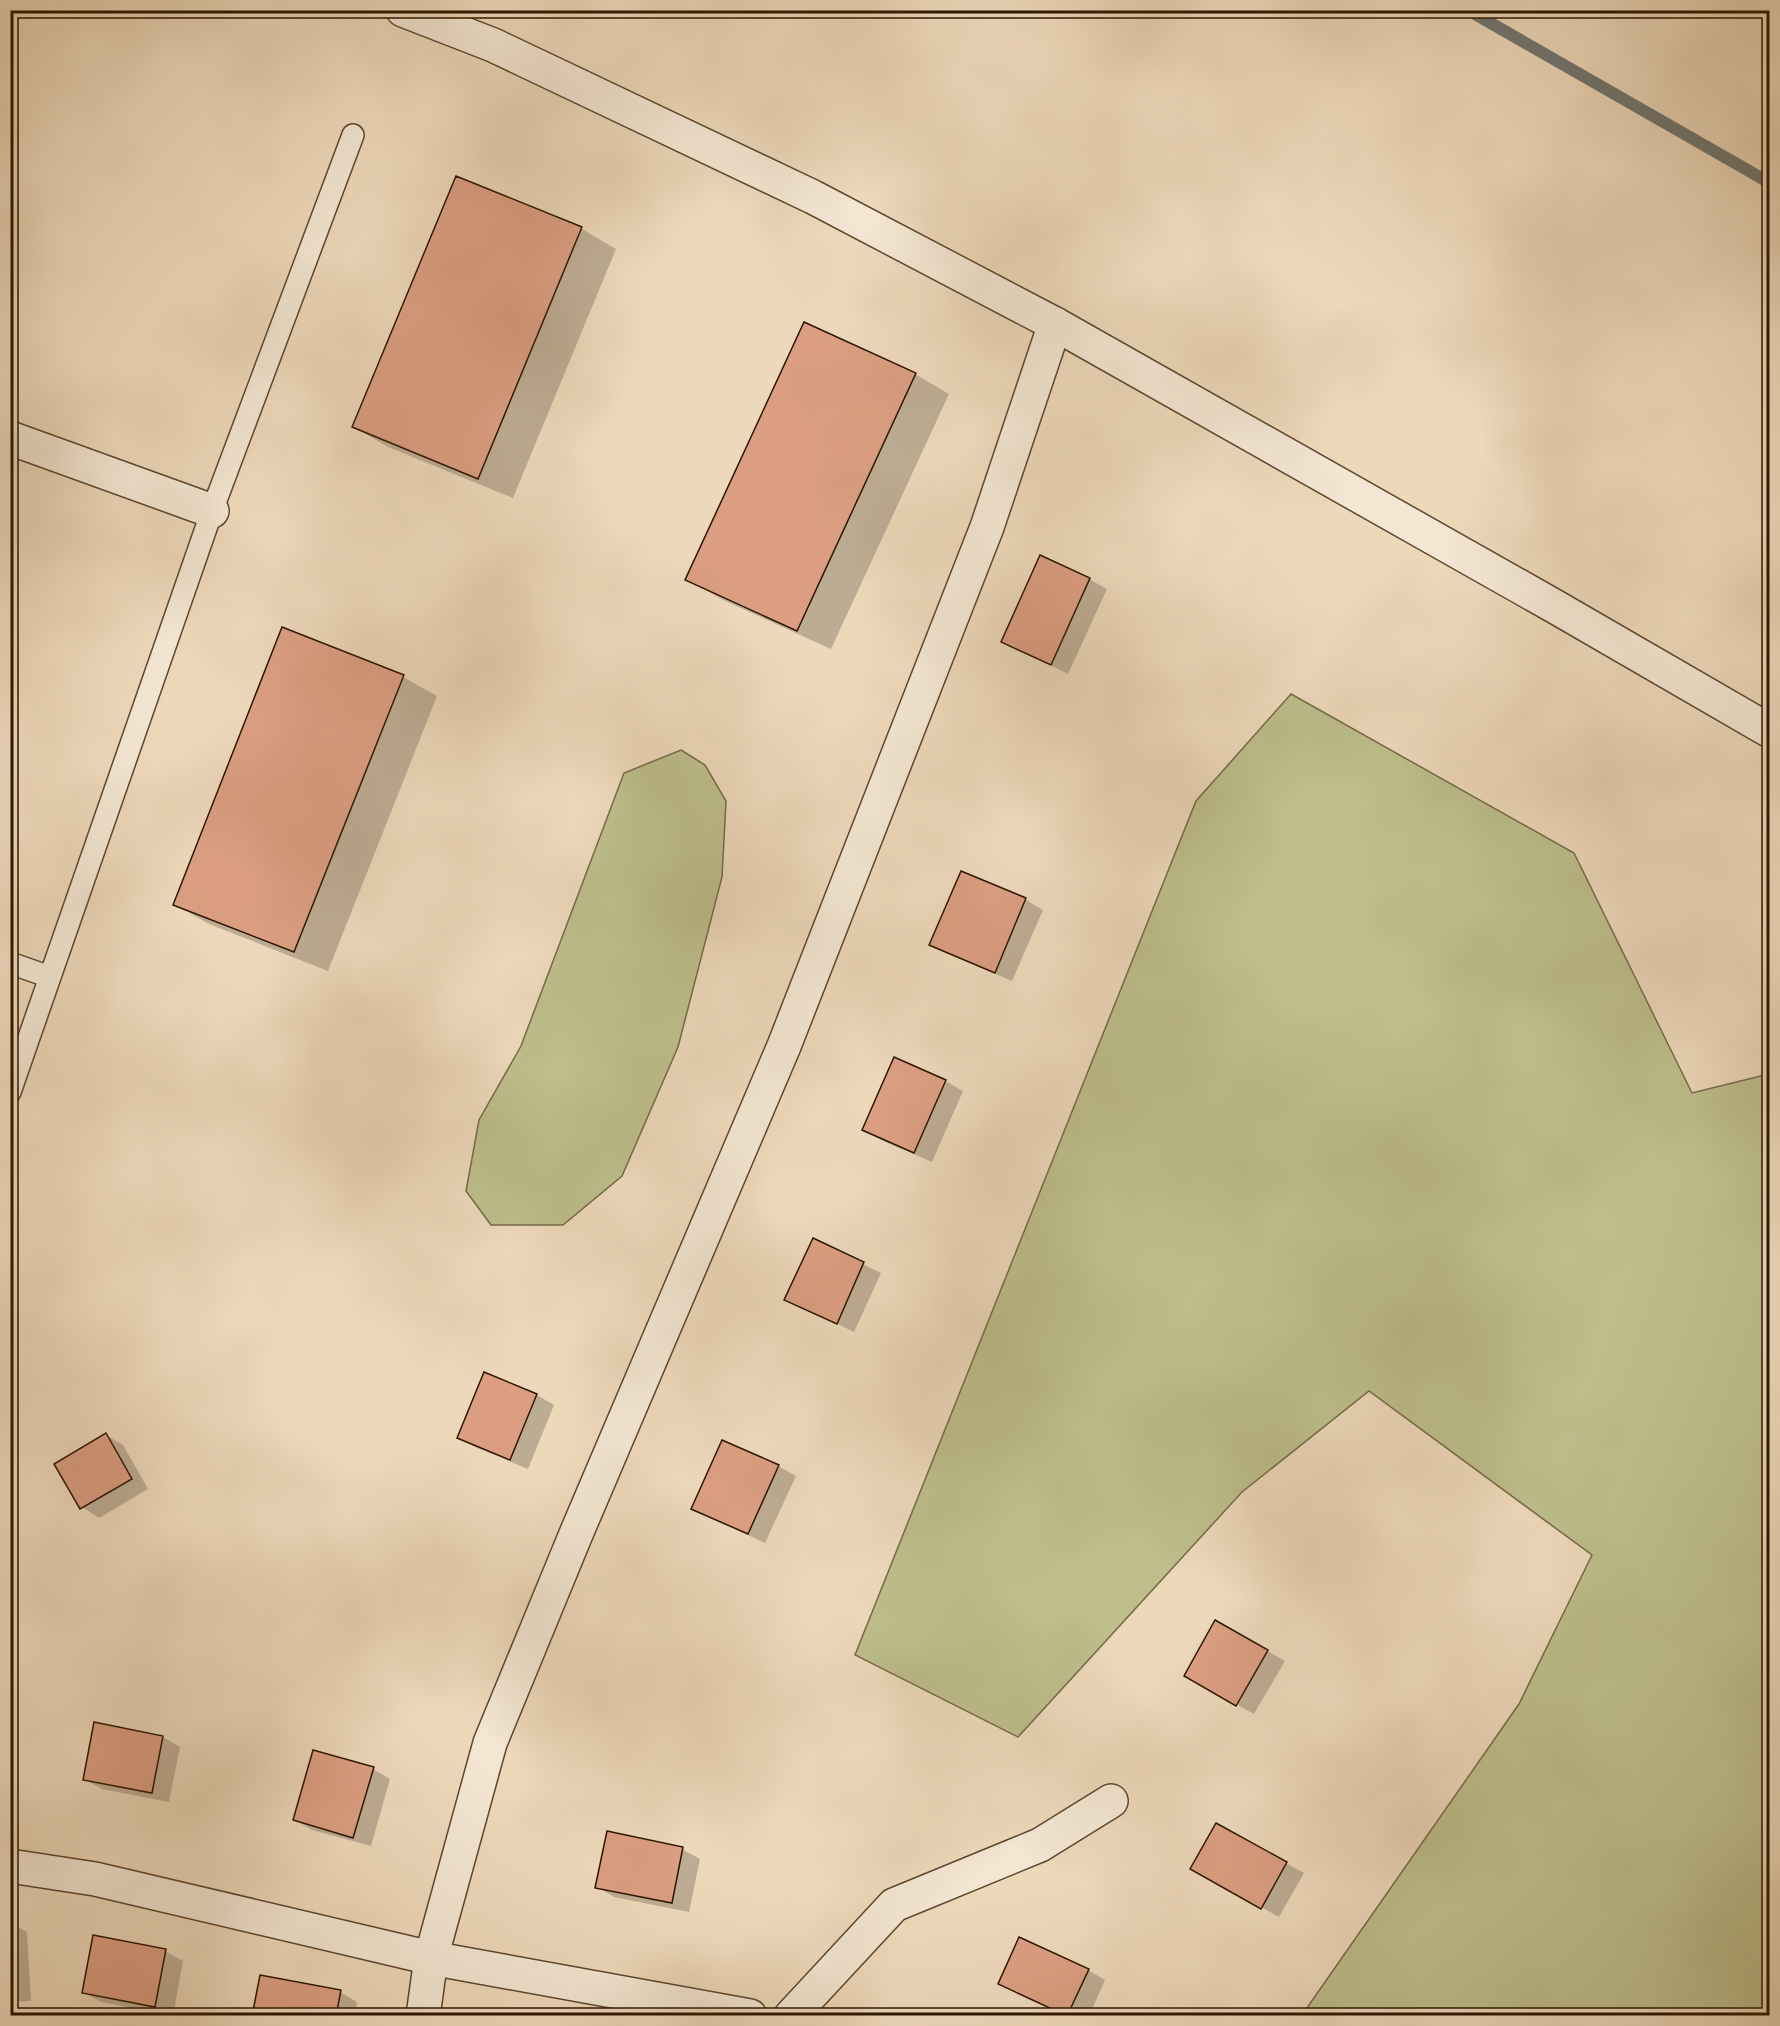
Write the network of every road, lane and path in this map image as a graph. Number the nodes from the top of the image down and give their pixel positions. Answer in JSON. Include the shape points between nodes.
{"nodes":[{"id":1,"x":403,"y":10,"type":"edge"},
{"id":2,"x":353,"y":135,"type":"dead end"},
{"id":3,"x":1055,"y":324,"type":"junction"},
{"id":4,"x":10,"y":438,"type":"edge"},
{"id":5,"x":212,"y":511,"type":"junction"},
{"id":6,"x":1770,"y":731,"type":"edge"},
{"id":7,"x":10,"y":963,"type":"edge"},
{"id":8,"x":51,"y":977,"type":"junction"},
{"id":9,"x":10,"y":1092,"type":"edge"},
{"id":10,"x":1111,"y":1801,"type":"dead end"},
{"id":11,"x":10,"y":1866,"type":"edge"},
{"id":12,"x":431,"y":1958,"type":"junction"},
{"id":13,"x":423,"y":2016,"type":"edge"},
{"id":14,"x":750,"y":2016,"type":"edge"},
{"id":15,"x":791,"y":2016,"type":"edge"}],
"edges":[{"from":1,"to":3,"type":"street","via":[[493,45],[813,197]]},
{"from":2,"to":5,"type":"lane"},
{"from":3,"to":6,"type":"street"},
{"from":3,"to":12,"type":"street","via":[[987,527],[784,1047],[490,1743]]},
{"from":4,"to":5,"type":"street"},
{"from":5,"to":8,"type":"lane"},
{"from":7,"to":8,"type":"lane"},
{"from":8,"to":9,"type":"lane"},
{"from":10,"to":15,"type":"street","via":[[1040,1845],[894,1905]]},
{"from":11,"to":12,"type":"street","via":[[95,1879]]},
{"from":12,"to":13,"type":"street"},
{"from":12,"to":14,"type":"street"}]}
